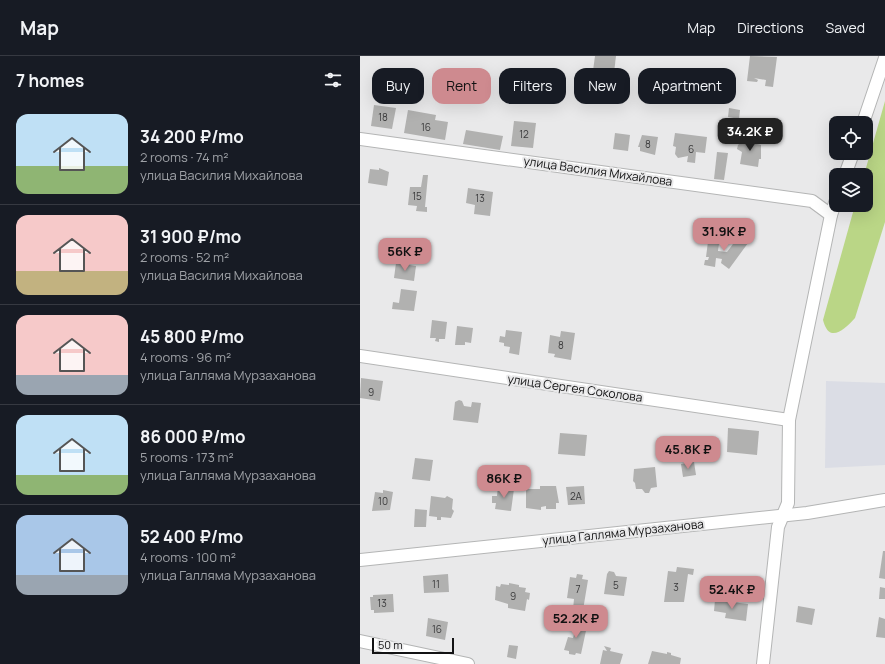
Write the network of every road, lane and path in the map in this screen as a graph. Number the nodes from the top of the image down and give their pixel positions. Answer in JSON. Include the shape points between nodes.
{"nodes":[{"id":1,"x":885,"y":58,"type":"edge"},
{"id":2,"x":865,"y":116,"type":"edge"},
{"id":3,"x":360,"y":139,"type":"edge"},
{"id":4,"x":832,"y":212,"type":"edge"},
{"id":5,"x":831,"y":215,"type":"junction"},
{"id":6,"x":360,"y":356,"type":"edge"},
{"id":7,"x":789,"y":420,"type":"junction"},
{"id":8,"x":885,"y":500,"type":"edge"},
{"id":9,"x":783,"y":515,"type":"junction"},
{"id":10,"x":360,"y":560,"type":"edge"},
{"id":11,"x":360,"y":641,"type":"edge"},
{"id":12,"x":468,"y":664,"type":"edge"},
{"id":13,"x":763,"y":664,"type":"edge"}],
"edges":[{"from":1,"to":2,"type":"street"},
{"from":3,"to":5,"type":"street","name":"улица Василия Михайлова","via":[[812,201]]},
{"from":4,"to":5,"type":"street"},
{"from":5,"to":7,"type":"street"},
{"from":6,"to":7,"type":"street","name":"улица Сергея Соколова"},
{"from":7,"to":9,"type":"street","via":[[788,503]]},
{"from":8,"to":9,"type":"street","name":"улица Галляма Мурзаханова"},
{"from":9,"to":10,"type":"street","name":"улица Галляма Мурзаханова"},
{"from":9,"to":13,"type":"street","via":[[778,527]]},
{"from":11,"to":12,"type":"street"}]}
